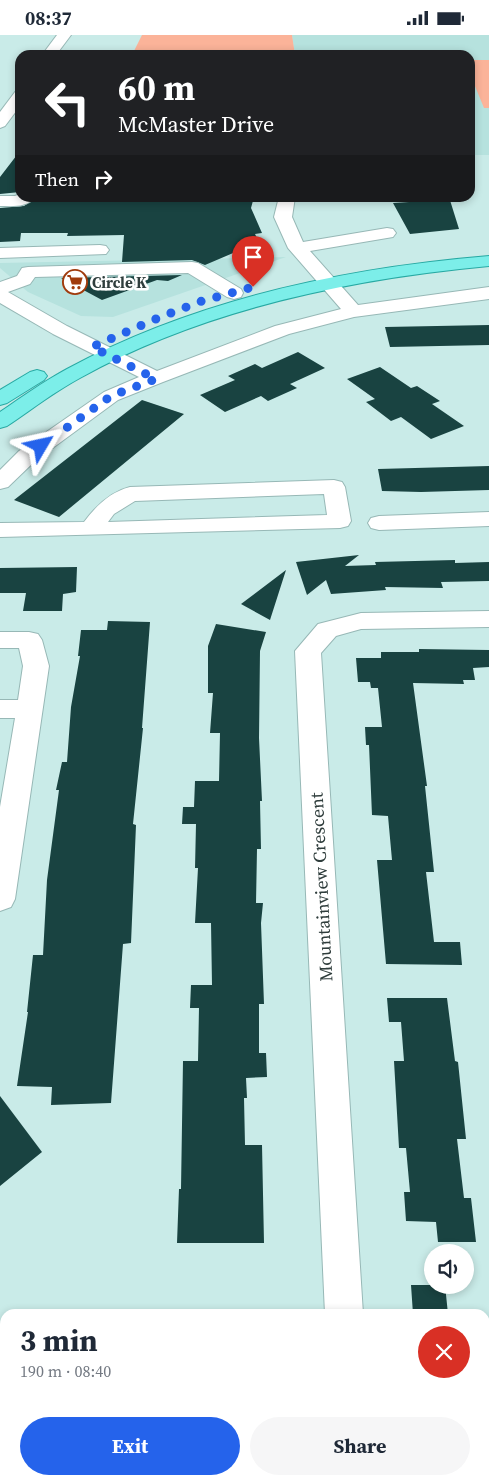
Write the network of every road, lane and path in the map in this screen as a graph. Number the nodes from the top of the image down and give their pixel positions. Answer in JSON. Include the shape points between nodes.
{"nodes":[{"id":1,"x":64,"y":35,"type":"edge"},
{"id":2,"x":53,"y":50,"type":"edge"},
{"id":3,"x":15,"y":102,"type":"edge"},
{"id":4,"x":0,"y":123,"type":"edge"},
{"id":5,"x":0,"y":201,"type":"edge"},
{"id":6,"x":15,"y":201,"type":"edge"},
{"id":7,"x":287,"y":202,"type":"edge"},
{"id":8,"x":387,"y":233,"type":"dead end"},
{"id":9,"x":297,"y":248,"type":"junction"},
{"id":10,"x":489,"y":249,"type":"edge"},
{"id":11,"x":100,"y":250,"type":"dead end"},
{"id":12,"x":0,"y":253,"type":"edge"},
{"id":13,"x":489,"y":261,"type":"edge"},
{"id":14,"x":324,"y":278,"type":"junction"},
{"id":15,"x":0,"y":288,"type":"edge"},
{"id":16,"x":234,"y":293,"type":"junction"},
{"id":17,"x":489,"y":293,"type":"edge"},
{"id":18,"x":0,"y":295,"type":"edge"},
{"id":19,"x":353,"y":311,"type":"junction"},
{"id":20,"x":101,"y":352,"type":"junction"},
{"id":21,"x":156,"y":379,"type":"junction"},
{"id":22,"x":0,"y":399,"type":"edge"},
{"id":23,"x":0,"y":422,"type":"edge"},
{"id":24,"x":0,"y":482,"type":"edge"},
{"id":25,"x":489,"y":519,"type":"edge"},
{"id":26,"x":378,"y":523,"type":"dead end"},
{"id":27,"x":91,"y":529,"type":"junction"},
{"id":28,"x":0,"y":530,"type":"edge"},
{"id":29,"x":489,"y":619,"type":"edge"},
{"id":30,"x":0,"y":640,"type":"edge"},
{"id":31,"x":0,"y":709,"type":"edge"},
{"id":32,"x":29,"y":709,"type":"junction"},
{"id":33,"x":0,"y":899,"type":"edge"},
{"id":34,"x":344,"y":1309,"type":"edge"}],
"edges":[{"from":1,"to":2,"type":"street"},
{"from":3,"to":4,"type":"street"},
{"from":5,"to":6,"type":"street"},
{"from":7,"to":9,"type":"street","via":[[283,217]]},
{"from":8,"to":9,"type":"street"},
{"from":9,"to":14,"type":"street"},
{"from":10,"to":14,"type":"main road","via":[[377,260]]},
{"from":11,"to":12,"type":"street"},
{"from":13,"to":14,"type":"main road"},
{"from":14,"to":16,"type":"main road"},
{"from":14,"to":19,"type":"street"},
{"from":14,"to":20,"type":"main road","via":[[284,294]]},
{"from":15,"to":16,"type":"street","via":[[24,280],[28,272],[192,267]]},
{"from":16,"to":20,"type":"main road","via":[[143,323]]},
{"from":17,"to":19,"type":"street"},
{"from":18,"to":20,"type":"street"},
{"from":19,"to":21,"type":"street","via":[[282,330]]},
{"from":20,"to":21,"type":"street"},
{"from":20,"to":22,"type":"main road","via":[[31,379]]},
{"from":20,"to":23,"type":"main road","via":[[85,367]]},
{"from":21,"to":24,"type":"street","via":[[111,396],[27,455]]},
{"from":25,"to":26,"type":"street"},
{"from":27,"to":27,"type":"street","via":[[106,509],[130,494],[334,487],[340,521]]},
{"from":27,"to":28,"type":"street"},
{"from":29,"to":34,"type":"street","name":"Mountainview Crescent","via":[[361,621],[327,629],[308,651]]},
{"from":30,"to":32,"type":"street","via":[[29,640],[36,666]]},
{"from":31,"to":32,"type":"street"},
{"from":32,"to":33,"type":"street"}]}
